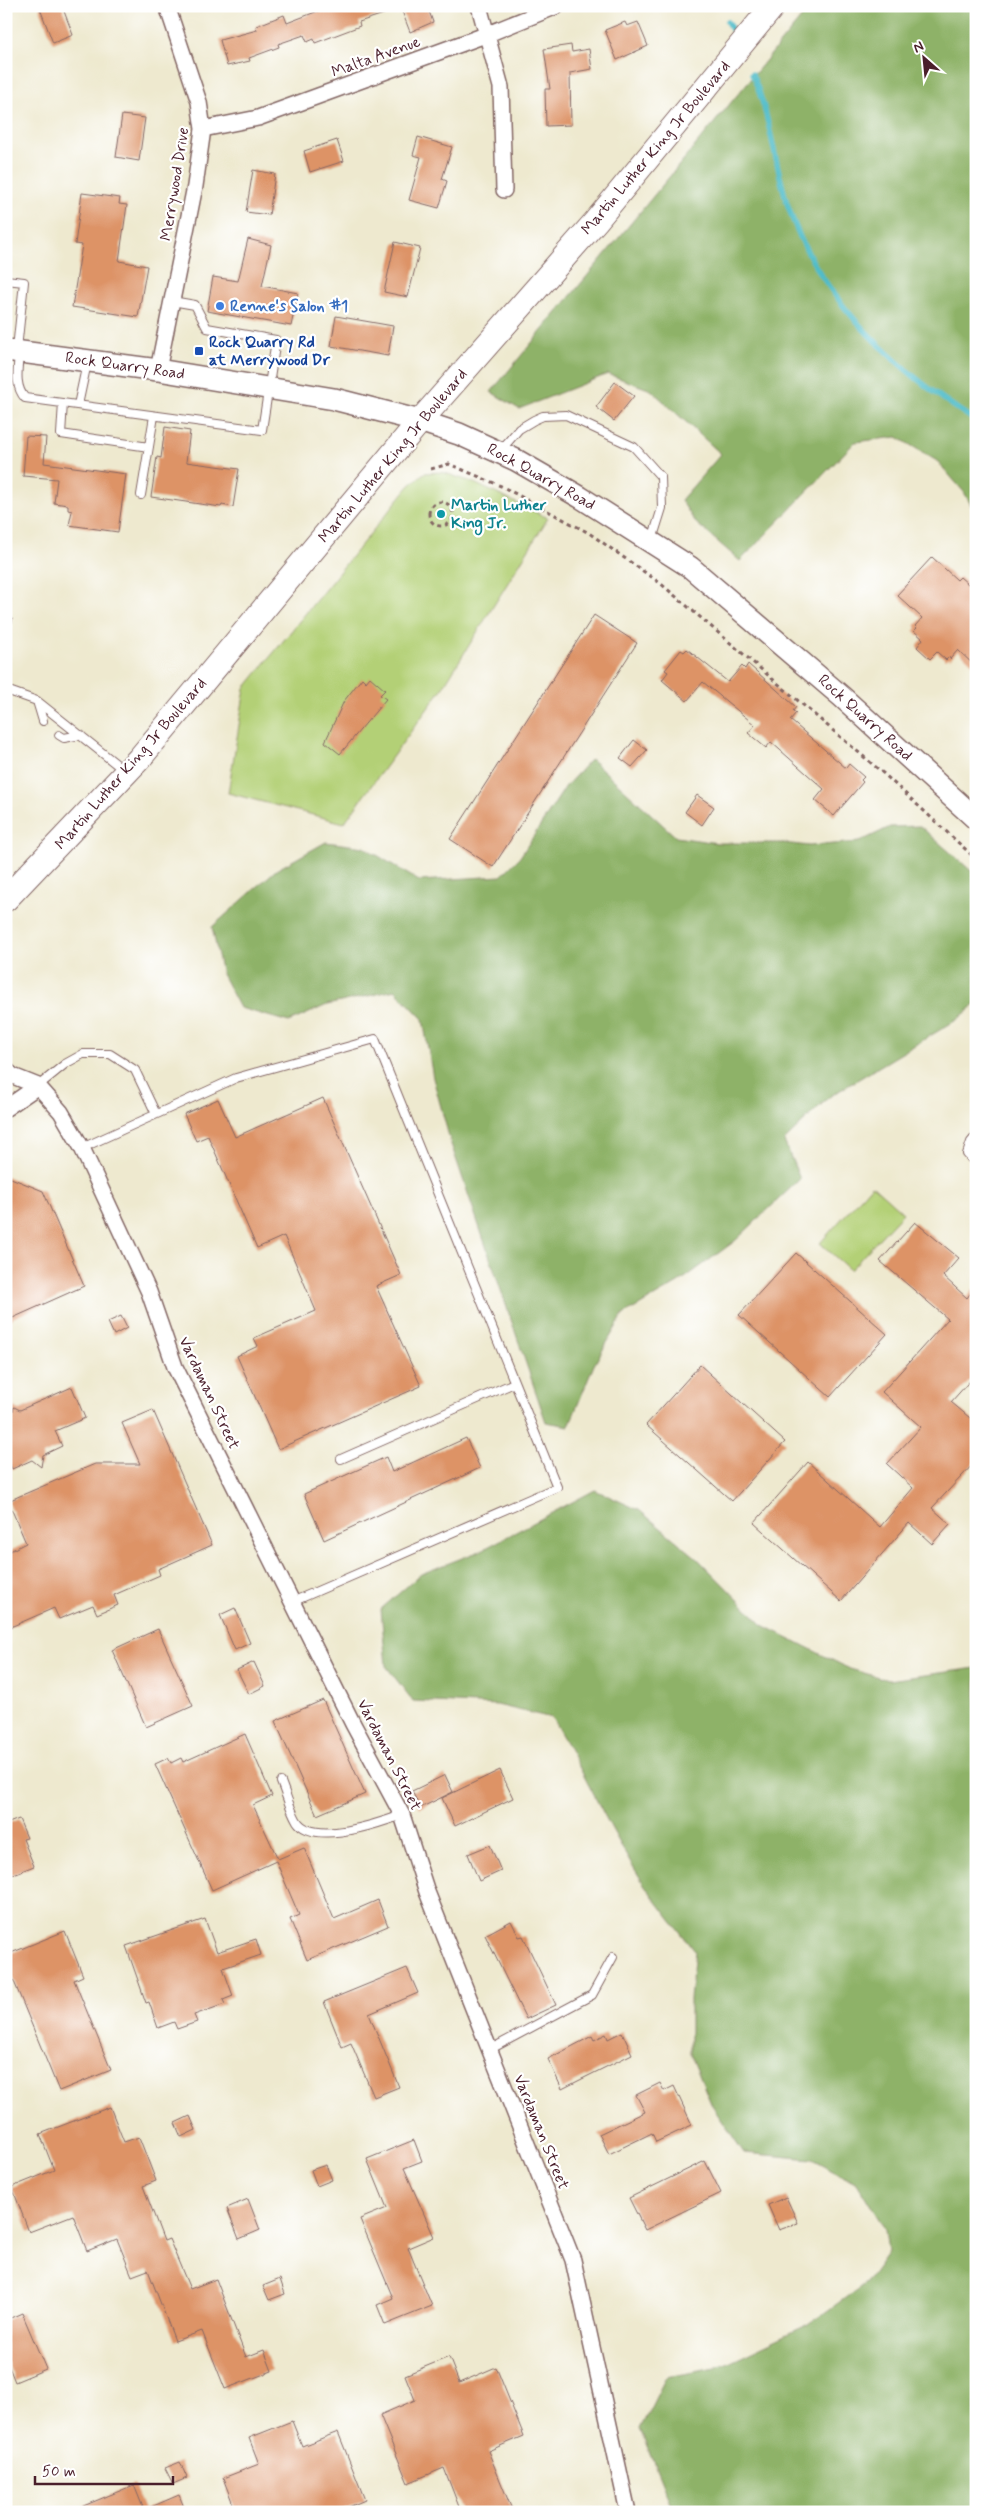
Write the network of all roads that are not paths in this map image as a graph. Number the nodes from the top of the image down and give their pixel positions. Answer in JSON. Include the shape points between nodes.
{"nodes":[{"id":1,"x":167,"y":6,"type":"edge"},
{"id":2,"x":479,"y":6,"type":"edge"},
{"id":3,"x":558,"y":6,"type":"edge"},
{"id":4,"x":773,"y":6,"type":"edge"},
{"id":5,"x":488,"y":34,"type":"junction"},
{"id":6,"x":203,"y":129,"type":"junction"},
{"id":7,"x":504,"y":190,"type":"dead end"},
{"id":8,"x":6,"y":280,"type":"edge"},
{"id":9,"x":172,"y":301,"type":"junction"},
{"id":10,"x":14,"y":351,"type":"edge"},
{"id":11,"x":88,"y":361,"type":"junction"},
{"id":12,"x":158,"y":370,"type":"junction"},
{"id":13,"x":271,"y":388,"type":"junction"},
{"id":14,"x":63,"y":403,"type":"junction"},
{"id":15,"x":78,"y":405,"type":"junction"},
{"id":16,"x":154,"y":416,"type":"junction"},
{"id":17,"x":420,"y":421,"type":"junction"},
{"id":18,"x":149,"y":447,"type":"junction"},
{"id":19,"x":499,"y":452,"type":"junction"},
{"id":20,"x":141,"y":495,"type":"dead end"},
{"id":21,"x":651,"y":542,"type":"junction"},
{"id":22,"x":6,"y":690,"type":"edge"},
{"id":23,"x":37,"y":701,"type":"junction"},
{"id":24,"x":43,"y":721,"type":"dead end"},
{"id":25,"x":59,"y":735,"type":"dead end"},
{"id":26,"x":82,"y":735,"type":"junction"},
{"id":27,"x":127,"y":773,"type":"junction"},
{"id":28,"x":976,"y":818,"type":"edge"},
{"id":29,"x":6,"y":899,"type":"edge"},
{"id":30,"x":6,"y":1070,"type":"edge"},
{"id":31,"x":38,"y":1086,"type":"junction"},
{"id":32,"x":6,"y":1108,"type":"edge"},
{"id":33,"x":156,"y":1114,"type":"junction"},
{"id":34,"x":976,"y":1136,"type":"edge"},
{"id":35,"x":82,"y":1148,"type":"junction"},
{"id":36,"x":976,"y":1164,"type":"edge"},
{"id":37,"x":514,"y":1383,"type":"junction"},
{"id":38,"x":342,"y":1459,"type":"dead end"},
{"id":39,"x":292,"y":1602,"type":"junction"},
{"id":40,"x":281,"y":1782,"type":"dead end"},
{"id":41,"x":402,"y":1815,"type":"junction"},
{"id":42,"x":613,"y":1957,"type":"dead end"},
{"id":43,"x":489,"y":2050,"type":"junction"},
{"id":44,"x":628,"y":2512,"type":"edge"}],
"edges":[{"from":1,"to":6,"type":"street","name":"Merrywood Drive","via":[[199,102]]},
{"from":2,"to":5,"type":"street"},
{"from":3,"to":5,"type":"street","name":"Malta Avenue"},
{"from":4,"to":17,"type":"main road","name":"Martin Luther King Jr Boulevard","via":[[596,222]]},
{"from":5,"to":6,"type":"street","name":"Malta Avenue","via":[[258,118]]},
{"from":5,"to":7,"type":"street","via":[[501,87]]},
{"from":6,"to":9,"type":"street","name":"Merrywood Drive"},
{"from":8,"to":10,"type":"lane","via":[[24,282]]},
{"from":9,"to":12,"type":"street","name":"Merrywood Drive"},
{"from":9,"to":13,"type":"lane","via":[[195,304],[207,328],[276,340]]},
{"from":10,"to":11,"type":"main road","name":"Rock Quarry Road"},
{"from":10,"to":14,"type":"lane","via":[[20,393],[25,398]]},
{"from":11,"to":12,"type":"main road","name":"Rock Quarry Road"},
{"from":11,"to":15,"type":"lane"},
{"from":12,"to":13,"type":"main road","name":"Rock Quarry Road"},
{"from":13,"to":16,"type":"lane","via":[[262,430]]},
{"from":13,"to":17,"type":"main road","name":"Rock Quarry Road","via":[[334,398]]},
{"from":14,"to":15,"type":"lane"},
{"from":14,"to":18,"type":"lane","via":[[61,434]]},
{"from":15,"to":16,"type":"lane"},
{"from":16,"to":18,"type":"lane"},
{"from":17,"to":19,"type":"main road","name":"Rock Quarry Road"},
{"from":17,"to":27,"type":"main road","name":"Martin Luther King Jr Boulevard"},
{"from":18,"to":20,"type":"lane"},
{"from":19,"to":21,"type":"main road","name":"Rock Quarry Road","via":[[580,497]]},
{"from":19,"to":21,"type":"lane","via":[[519,429],[534,420],[543,416],[566,415],[634,447],[661,477],[662,508]]},
{"from":21,"to":28,"type":"main road","name":"Rock Quarry Road","via":[[698,573]]},
{"from":22,"to":23,"type":"lane"},
{"from":23,"to":24,"type":"lane"},
{"from":23,"to":26,"type":"lane"},
{"from":25,"to":26,"type":"lane","via":[[64,738]]},
{"from":26,"to":27,"type":"lane"},
{"from":27,"to":29,"type":"main road","name":"Martin Luther King Jr Boulevard"},
{"from":30,"to":31,"type":"street","name":"Vardaman Street"},
{"from":31,"to":32,"type":"street"},
{"from":31,"to":33,"type":"lane","via":[[64,1064],[83,1054],[110,1054],[135,1070]]},
{"from":31,"to":35,"type":"street","name":"Vardaman Street","via":[[61,1112]]},
{"from":33,"to":35,"type":"lane"},
{"from":33,"to":37,"type":"lane","via":[[236,1078],[375,1039]]},
{"from":34,"to":36,"type":"lane","via":[[967,1154]]},
{"from":35,"to":39,"type":"street","name":"Vardaman Street","via":[[149,1292],[175,1367]]},
{"from":37,"to":38,"type":"lane"},
{"from":37,"to":39,"type":"lane","via":[[556,1488]]},
{"from":39,"to":41,"type":"street","name":"Vardaman Street"},
{"from":40,"to":41,"type":"lane","via":[[297,1821],[305,1829],[323,1833],[373,1826]]},
{"from":41,"to":43,"type":"street","name":"Vardaman Street","via":[[427,1892]]},
{"from":42,"to":43,"type":"lane","via":[[592,1995]]},
{"from":43,"to":44,"type":"street","name":"Vardaman Street","via":[[575,2267]]}]}
